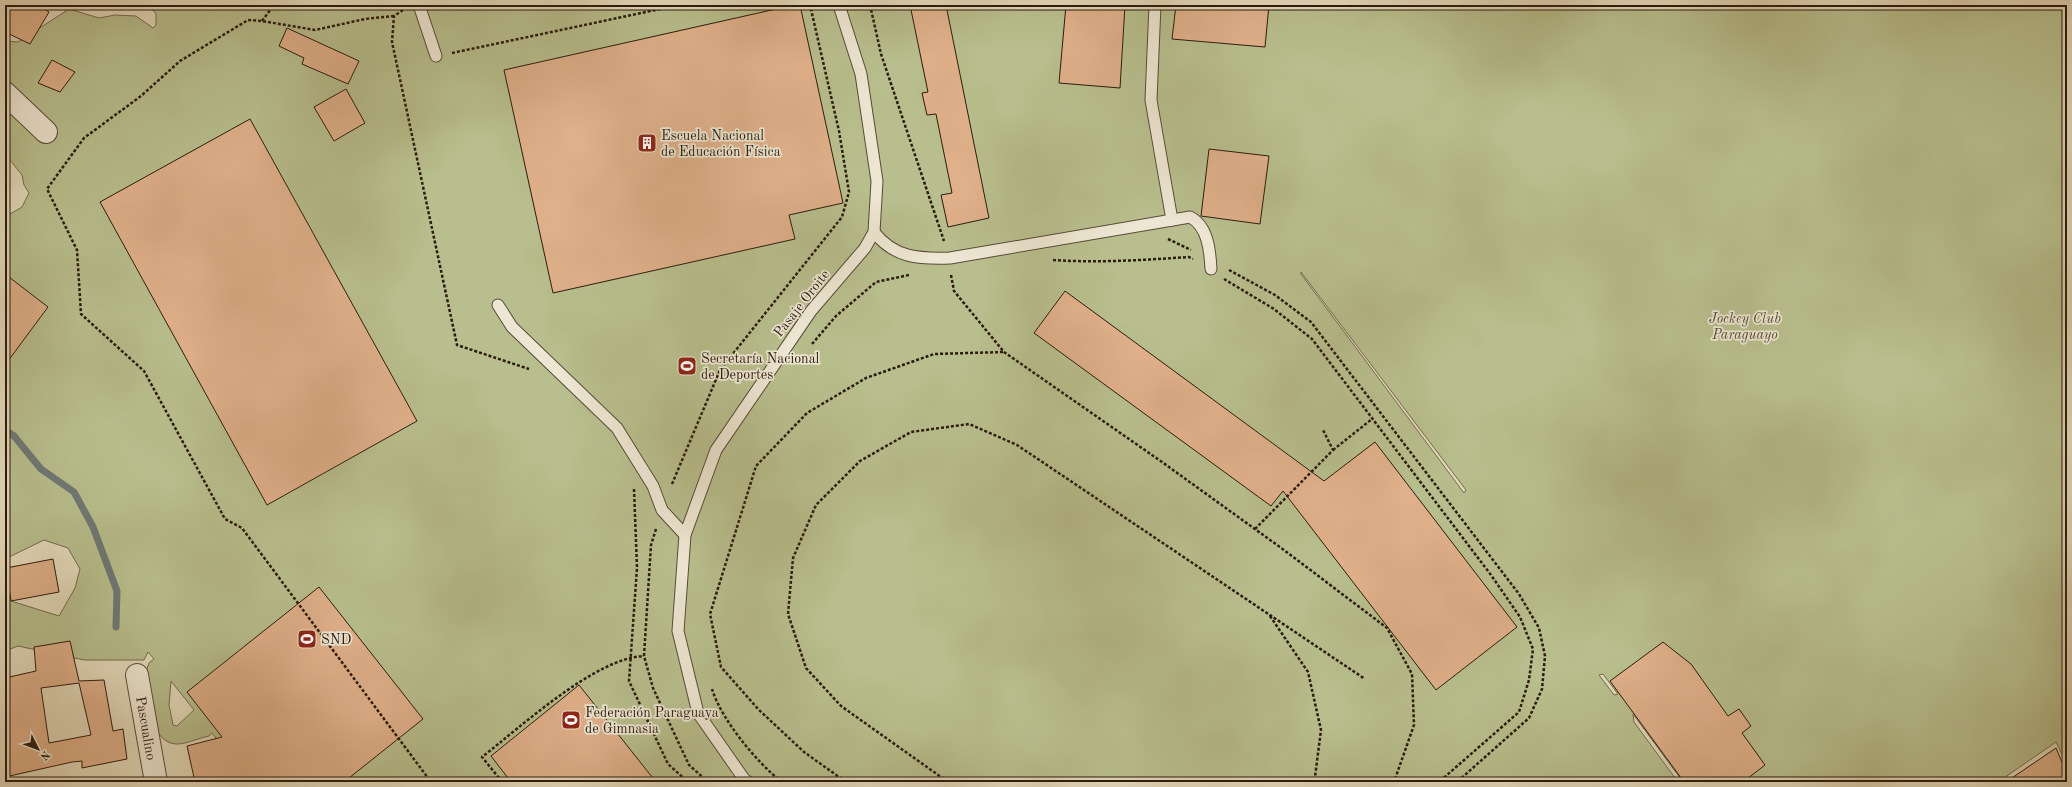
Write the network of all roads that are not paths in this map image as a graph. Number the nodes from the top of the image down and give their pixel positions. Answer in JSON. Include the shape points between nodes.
{"nodes":[{"id":1,"x":419,"y":5,"type":"edge"},
{"id":2,"x":839,"y":5,"type":"edge"},
{"id":3,"x":1155,"y":5,"type":"edge"},
{"id":4,"x":436,"y":56,"type":"road end"},
{"id":5,"x":5,"y":94,"type":"edge"},
{"id":6,"x":46,"y":132,"type":"dead end"},
{"id":7,"x":1172,"y":220,"type":"junction"},
{"id":8,"x":874,"y":232,"type":"junction"},
{"id":9,"x":1211,"y":265,"type":"road end"},
{"id":10,"x":498,"y":305,"type":"dead end"},
{"id":11,"x":685,"y":535,"type":"junction"},
{"id":12,"x":137,"y":675,"type":"dead end"},
{"id":13,"x":156,"y":782,"type":"edge"},
{"id":14,"x":748,"y":782,"type":"edge"}],
"edges":[{"from":1,"to":4,"type":"lane"},
{"from":2,"to":8,"type":"lane","name":"Pasaje Oroite","via":[[861,74],[878,181]]},
{"from":3,"to":7,"type":"lane","via":[[1151,100]]},
{"from":5,"to":6,"type":"street"},
{"from":7,"to":8,"type":"lane","via":[[950,258],[929,259],[905,255],[889,247]]},
{"from":7,"to":9,"type":"lane","via":[[1190,217],[1197,220],[1204,231]]},
{"from":8,"to":11,"type":"lane","name":"Pasaje Oroite","via":[[865,248],[811,311],[716,450]]},
{"from":10,"to":11,"type":"lane","via":[[512,327],[617,428],[653,486],[662,510]]},
{"from":11,"to":14,"type":"lane","name":"Pasaje Oroite","via":[[678,631],[698,713]]},
{"from":12,"to":13,"type":"street","name":"Pascualino"}]}
